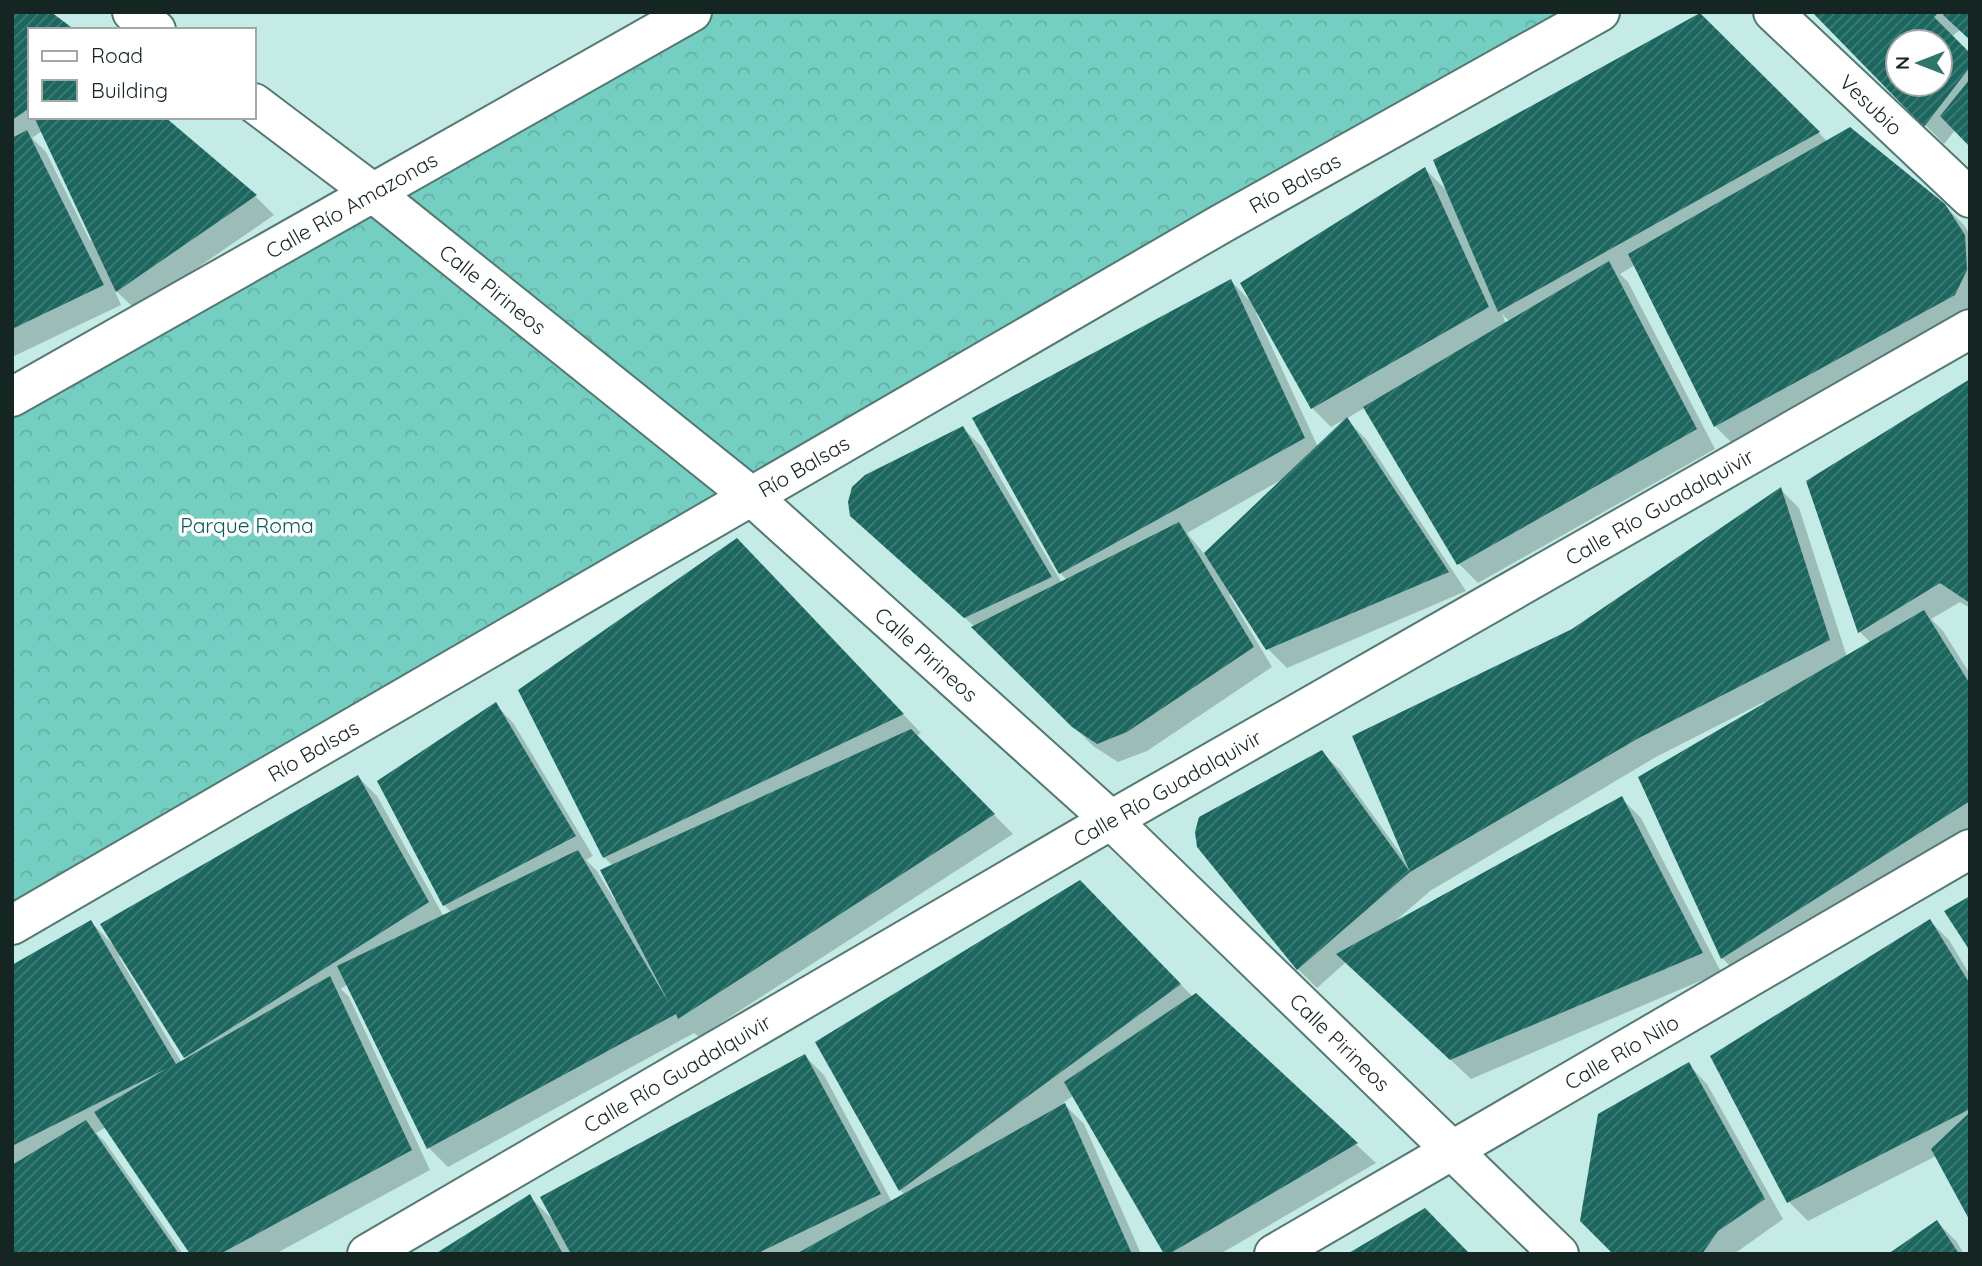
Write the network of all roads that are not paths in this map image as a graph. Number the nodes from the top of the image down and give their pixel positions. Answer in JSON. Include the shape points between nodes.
{"nodes":[{"id":1,"x":132,"y":12,"type":"edge"},
{"id":2,"x":692,"y":12,"type":"edge"},
{"id":3,"x":1600,"y":12,"type":"edge"},
{"id":4,"x":1773,"y":12,"type":"edge"},
{"id":5,"x":153,"y":28,"type":"edge"},
{"id":6,"x":256,"y":105,"type":"edge"},
{"id":7,"x":372,"y":192,"type":"junction"},
{"id":8,"x":1970,"y":198,"type":"edge"},
{"id":9,"x":1970,"y":329,"type":"edge"},
{"id":10,"x":12,"y":397,"type":"edge"},
{"id":11,"x":751,"y":496,"type":"junction"},
{"id":12,"x":1111,"y":820,"type":"junction"},
{"id":13,"x":1970,"y":849,"type":"edge"},
{"id":14,"x":12,"y":925,"type":"edge"},
{"id":15,"x":1452,"y":1149,"type":"junction"},
{"id":16,"x":367,"y":1254,"type":"edge"},
{"id":17,"x":1274,"y":1254,"type":"edge"},
{"id":18,"x":1559,"y":1254,"type":"edge"}],
"edges":[{"from":1,"to":5,"type":"street"},
{"from":2,"to":7,"type":"street","name":"Calle Río Amazonas"},
{"from":3,"to":11,"type":"street","name":"Río Balsas","via":[[1221,224]]},
{"from":4,"to":8,"type":"street","name":"Vesubio"},
{"from":6,"to":7,"type":"street","name":"Calle Pirineos"},
{"from":7,"to":10,"type":"street","name":"Calle Río Amazonas"},
{"from":7,"to":11,"type":"street","name":"Calle Pirineos"},
{"from":9,"to":12,"type":"street","name":"Calle Río Guadalquivir"},
{"from":11,"to":12,"type":"street","name":"Calle Pirineos"},
{"from":11,"to":14,"type":"street","name":"Río Balsas"},
{"from":12,"to":15,"type":"street","name":"Calle Pirineos"},
{"from":12,"to":16,"type":"street","name":"Calle Río Guadalquivir"},
{"from":13,"to":15,"type":"street","name":"Calle Río Nilo"},
{"from":15,"to":17,"type":"street","name":"Calle Río Nilo"},
{"from":15,"to":18,"type":"street","name":"Calle Pirineos"}]}
